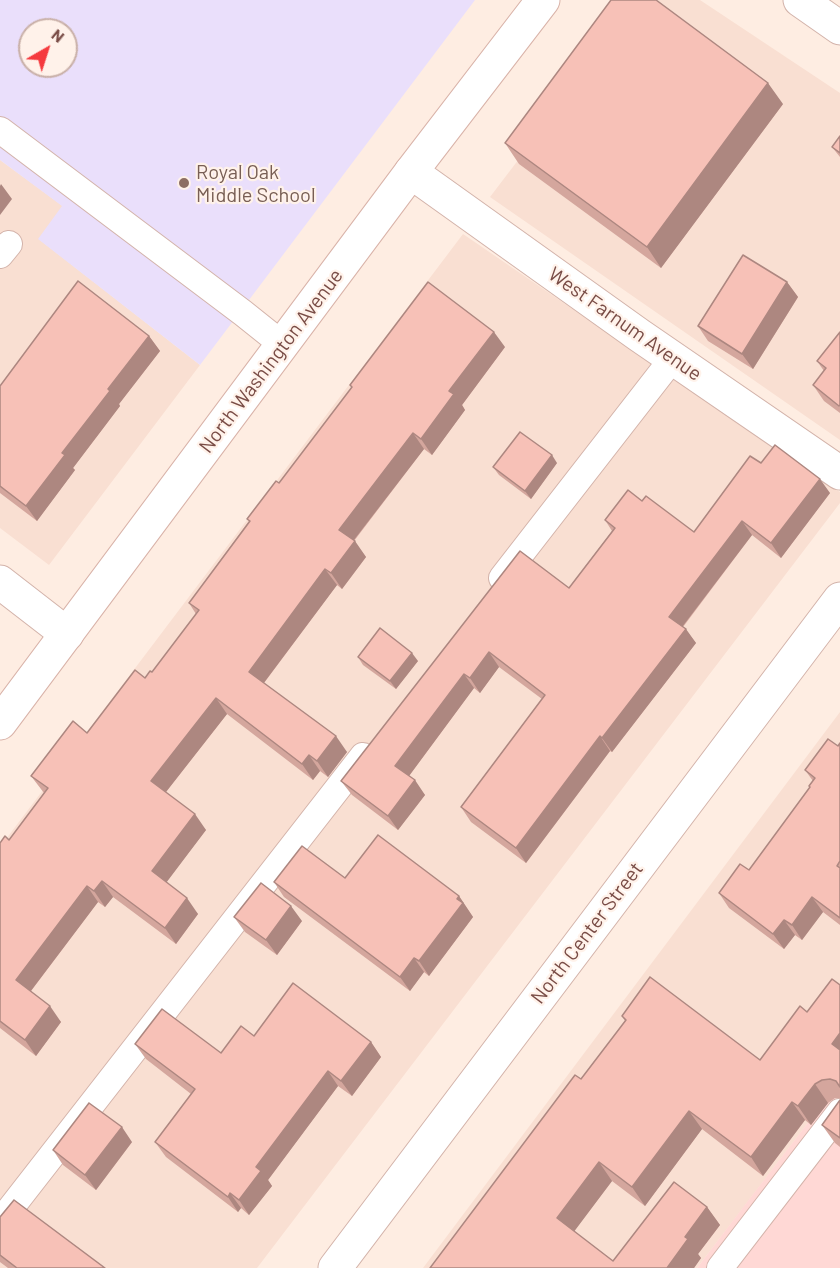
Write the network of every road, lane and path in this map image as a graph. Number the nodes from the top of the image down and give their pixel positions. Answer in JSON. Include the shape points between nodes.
{"nodes":[{"id":1,"x":543,"y":0,"type":"edge"},
{"id":2,"x":800,"y":0,"type":"edge"},
{"id":3,"x":840,"y":28,"type":"edge"},
{"id":4,"x":0,"y":130,"type":"edge"},
{"id":5,"x":411,"y":172,"type":"junction"},
{"id":6,"x":283,"y":345,"type":"junction"},
{"id":7,"x":674,"y":358,"type":"junction"},
{"id":8,"x":840,"y":473,"type":"edge"},
{"id":9,"x":0,"y":582,"type":"edge"},
{"id":10,"x":490,"y":593,"type":"edge"},
{"id":11,"x":840,"y":599,"type":"edge"},
{"id":12,"x":67,"y":634,"type":"junction"},
{"id":13,"x":0,"y":723,"type":"edge"},
{"id":14,"x":381,"y":734,"type":"edge"},
{"id":15,"x":840,"y":1112,"type":"edge"},
{"id":16,"x":0,"y":1222,"type":"edge"},
{"id":17,"x":335,"y":1268,"type":"edge"},
{"id":18,"x":720,"y":1268,"type":"edge"}],
"edges":[{"from":1,"to":5,"type":"street","name":"North Washington Avenue"},
{"from":2,"to":3,"type":"street"},
{"from":4,"to":6,"type":"lane"},
{"from":5,"to":6,"type":"street","name":"North Washington Avenue"},
{"from":5,"to":7,"type":"street","name":"West Farnum Avenue"},
{"from":6,"to":12,"type":"street","name":"North Washington Avenue"},
{"from":7,"to":8,"type":"street","name":"West Farnum Avenue"},
{"from":7,"to":10,"type":"lane"},
{"from":9,"to":12,"type":"street"},
{"from":11,"to":17,"type":"street","name":"North Center Street"},
{"from":12,"to":13,"type":"street","name":"North Washington Avenue"},
{"from":14,"to":16,"type":"lane"},
{"from":15,"to":18,"type":"lane"}]}
